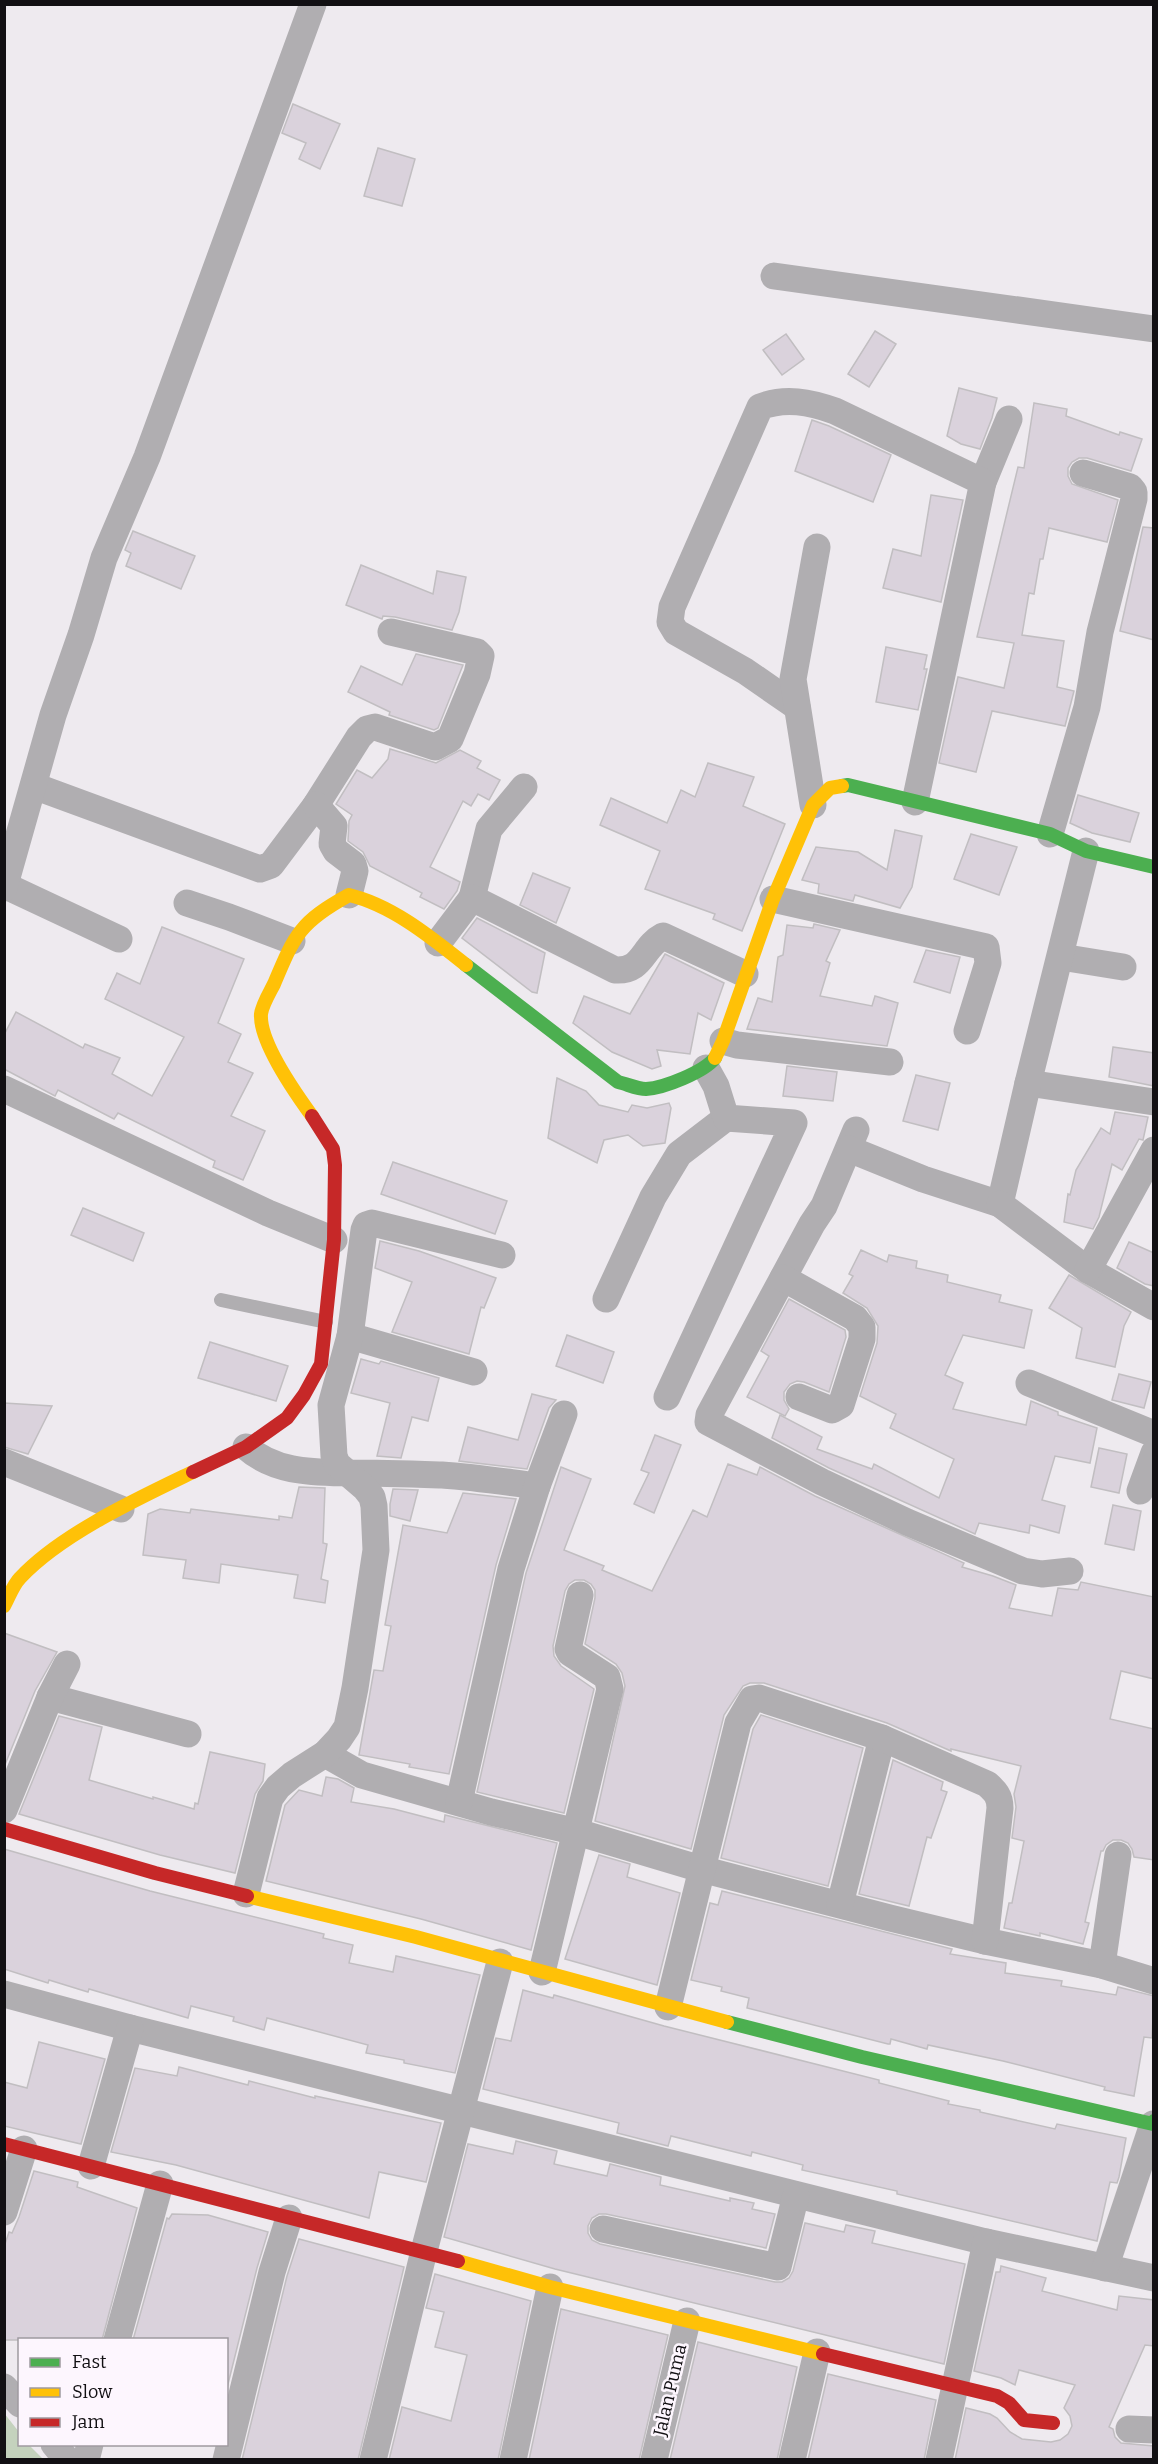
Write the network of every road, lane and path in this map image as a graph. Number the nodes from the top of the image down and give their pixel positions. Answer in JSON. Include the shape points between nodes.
{"nodes":[{"id":1,"x":313,"y":4,"type":"edge"},
{"id":2,"x":774,"y":276,"type":"dead end"},
{"id":3,"x":1154,"y":329,"type":"edge"},
{"id":4,"x":1009,"y":419,"type":"dead end"},
{"id":5,"x":1083,"y":473,"type":"dead end"},
{"id":6,"x":983,"y":482,"type":"junction"},
{"id":7,"x":817,"y":547,"type":"dead end"},
{"id":8,"x":391,"y":632,"type":"dead end"},
{"id":9,"x":797,"y":706,"type":"junction"},
{"id":10,"x":34,"y":786,"type":"junction"},
{"id":11,"x":524,"y":788,"type":"dead end"},
{"id":12,"x":915,"y":802,"type":"junction"},
{"id":13,"x":316,"y":805,"type":"junction"},
{"id":14,"x":813,"y":805,"type":"junction"},
{"id":15,"x":1050,"y":834,"type":"junction"},
{"id":16,"x":1086,"y":851,"type":"junction"},
{"id":17,"x":1154,"y":867,"type":"edge"},
{"id":18,"x":5,"y":887,"type":"edge"},
{"id":19,"x":349,"y":895,"type":"junction"},
{"id":20,"x":472,"y":898,"type":"junction"},
{"id":21,"x":773,"y":899,"type":"junction"},
{"id":22,"x":187,"y":903,"type":"dead end"},
{"id":23,"x":119,"y":939,"type":"dead end"},
{"id":24,"x":292,"y":941,"type":"junction"},
{"id":25,"x":438,"y":943,"type":"junction"},
{"id":26,"x":1061,"y":957,"type":"junction"},
{"id":27,"x":1123,"y":967,"type":"dead end"},
{"id":28,"x":745,"y":974,"type":"junction"},
{"id":29,"x":967,"y":1031,"type":"dead end"},
{"id":30,"x":723,"y":1041,"type":"junction"},
{"id":31,"x":890,"y":1062,"type":"dead end"},
{"id":32,"x":706,"y":1068,"type":"junction"},
{"id":33,"x":1028,"y":1083,"type":"junction"},
{"id":34,"x":4,"y":1089,"type":"edge"},
{"id":35,"x":1154,"y":1102,"type":"edge"},
{"id":36,"x":726,"y":1118,"type":"junction"},
{"id":37,"x":1154,"y":1150,"type":"edge"},
{"id":38,"x":1000,"y":1204,"type":"junction"},
{"id":39,"x":334,"y":1240,"type":"junction"},
{"id":40,"x":502,"y":1255,"type":"dead end"},
{"id":41,"x":1088,"y":1270,"type":"junction"},
{"id":42,"x":783,"y":1278,"type":"junction"},
{"id":43,"x":606,"y":1299,"type":"dead end"},
{"id":44,"x":221,"y":1300,"type":"dead end"},
{"id":45,"x":1154,"y":1307,"type":"edge"},
{"id":46,"x":326,"y":1322,"type":"junction"},
{"id":47,"x":350,"y":1336,"type":"junction"},
{"id":48,"x":474,"y":1372,"type":"dead end"},
{"id":49,"x":1029,"y":1383,"type":"dead end"},
{"id":50,"x":667,"y":1397,"type":"dead end"},
{"id":51,"x":799,"y":1397,"type":"dead end"},
{"id":52,"x":564,"y":1414,"type":"dead end"},
{"id":53,"x":1154,"y":1434,"type":"edge"},
{"id":54,"x":246,"y":1447,"type":"junction"},
{"id":55,"x":1154,"y":1454,"type":"edge"},
{"id":56,"x":4,"y":1462,"type":"edge"},
{"id":57,"x":347,"y":1473,"type":"junction"},
{"id":58,"x":537,"y":1486,"type":"junction"},
{"id":59,"x":1140,"y":1491,"type":"dead end"},
{"id":60,"x":121,"y":1509,"type":"junction"},
{"id":61,"x":1070,"y":1571,"type":"dead end"},
{"id":62,"x":580,"y":1595,"type":"dead end"},
{"id":63,"x":4,"y":1606,"type":"edge"},
{"id":64,"x":67,"y":1664,"type":"dead end"},
{"id":65,"x":50,"y":1696,"type":"junction"},
{"id":66,"x":188,"y":1734,"type":"dead end"},
{"id":67,"x":882,"y":1738,"type":"junction"},
{"id":68,"x":325,"y":1754,"type":"junction"},
{"id":69,"x":459,"y":1802,"type":"junction"},
{"id":70,"x":4,"y":1810,"type":"edge"},
{"id":71,"x":4,"y":1829,"type":"edge"},
{"id":72,"x":577,"y":1832,"type":"junction"},
{"id":73,"x":1118,"y":1856,"type":"dead end"},
{"id":74,"x":701,"y":1869,"type":"junction"},
{"id":75,"x":246,"y":1894,"type":"junction"},
{"id":76,"x":840,"y":1904,"type":"junction"},
{"id":77,"x":986,"y":1941,"type":"junction"},
{"id":78,"x":500,"y":1962,"type":"junction"},
{"id":79,"x":1102,"y":1965,"type":"junction"},
{"id":80,"x":542,"y":1972,"type":"junction"},
{"id":81,"x":1154,"y":1982,"type":"edge"},
{"id":82,"x":4,"y":1994,"type":"edge"},
{"id":83,"x":668,"y":2007,"type":"junction"},
{"id":84,"x":130,"y":2028,"type":"junction"},
{"id":85,"x":460,"y":2111,"type":"junction"},
{"id":86,"x":1153,"y":2122,"type":"edge"},
{"id":87,"x":14,"y":2147,"type":"edge"},
{"id":88,"x":91,"y":2166,"type":"junction"},
{"id":89,"x":160,"y":2184,"type":"junction"},
{"id":90,"x":796,"y":2195,"type":"junction"},
{"id":91,"x":4,"y":2212,"type":"edge"},
{"id":92,"x":289,"y":2218,"type":"junction"},
{"id":93,"x":603,"y":2229,"type":"dead end"},
{"id":94,"x":986,"y":2242,"type":"junction"},
{"id":95,"x":424,"y":2251,"type":"junction"},
{"id":96,"x":1128,"y":2273,"type":"edge"},
{"id":97,"x":550,"y":2287,"type":"junction"},
{"id":98,"x":687,"y":2321,"type":"junction"},
{"id":99,"x":118,"y":2338,"type":"edge"},
{"id":100,"x":817,"y":2352,"type":"junction"},
{"id":101,"x":956,"y":2386,"type":"junction"},
{"id":102,"x":1053,"y":2423,"type":"dead end"},
{"id":103,"x":55,"y":2446,"type":"edge"},
{"id":104,"x":67,"y":2460,"type":"edge"},
{"id":105,"x":226,"y":2460,"type":"edge"},
{"id":106,"x":373,"y":2460,"type":"edge"},
{"id":107,"x":513,"y":2460,"type":"edge"},
{"id":108,"x":654,"y":2460,"type":"edge"},
{"id":109,"x":792,"y":2460,"type":"edge"},
{"id":110,"x":939,"y":2460,"type":"edge"}],
"edges":[{"from":1,"to":10,"type":"street","via":[[147,457],[104,558],[52,715]]},
{"from":2,"to":3,"type":"street"},
{"from":4,"to":6,"type":"street"},
{"from":5,"to":15,"type":"street","via":[[1130,487],[1134,499],[1100,632],[1087,707]]},
{"from":6,"to":9,"type":"street","via":[[812,403],[776,401],[760,407],[672,607],[670,622],[676,632]]},
{"from":6,"to":12,"type":"street"},
{"from":7,"to":9,"type":"street","via":[[794,666]]},
{"from":8,"to":13,"type":"street","via":[[481,656],[450,739],[435,747],[375,727],[367,729]]},
{"from":9,"to":14,"type":"street"},
{"from":10,"to":13,"type":"street","via":[[260,869],[272,865]]},
{"from":10,"to":18,"type":"street"},
{"from":11,"to":20,"type":"street","via":[[489,829]]},
{"from":12,"to":14,"type":"street","via":[[848,785],[830,788]]},
{"from":12,"to":15,"type":"street"},
{"from":13,"to":19,"type":"street","via":[[334,826],[332,844],[356,871]]},
{"from":14,"to":21,"type":"street"},
{"from":15,"to":16,"type":"street"},
{"from":16,"to":17,"type":"street"},
{"from":16,"to":26,"type":"street"},
{"from":18,"to":23,"type":"street"},
{"from":19,"to":24,"type":"street","via":[[310,919]]},
{"from":19,"to":25,"type":"street","via":[[371,900]]},
{"from":20,"to":25,"type":"street"},
{"from":20,"to":28,"type":"street","via":[[615,970],[635,966],[663,936]]},
{"from":21,"to":28,"type":"street"},
{"from":21,"to":29,"type":"street","via":[[986,947],[988,963]]},
{"from":22,"to":24,"type":"street"},
{"from":24,"to":39,"type":"street","via":[[261,1013],[266,1037],[285,1078],[333,1149]]},
{"from":25,"to":32,"type":"street","via":[[618,1082],[644,1089],[658,1087]]},
{"from":26,"to":27,"type":"street"},
{"from":26,"to":33,"type":"street"},
{"from":28,"to":30,"type":"street"},
{"from":30,"to":31,"type":"street"},
{"from":30,"to":32,"type":"street"},
{"from":32,"to":36,"type":"street"},
{"from":33,"to":35,"type":"street"},
{"from":33,"to":38,"type":"street"},
{"from":34,"to":39,"type":"street"},
{"from":36,"to":43,"type":"street","via":[[679,1154],[653,1197]]},
{"from":36,"to":50,"type":"street","via":[[794,1122]]},
{"from":37,"to":41,"type":"street"},
{"from":38,"to":41,"type":"street"},
{"from":38,"to":42,"type":"street","via":[[923,1179],[850,1148],[824,1206]]},
{"from":39,"to":46,"type":"street"},
{"from":40,"to":47,"type":"street","via":[[369,1224],[364,1230]]},
{"from":41,"to":45,"type":"street"},
{"from":42,"to":51,"type":"street","via":[[849,1314],[862,1327],[862,1339],[841,1405],[832,1410]]},
{"from":42,"to":61,"type":"street","via":[[708,1422],[822,1482],[1023,1571]]},
{"from":44,"to":46,"type":"lane"},
{"from":46,"to":54,"type":"street","via":[[321,1364],[304,1395],[286,1418]]},
{"from":47,"to":48,"type":"street"},
{"from":47,"to":57,"type":"street","via":[[331,1406],[334,1456]]},
{"from":49,"to":53,"type":"street"},
{"from":52,"to":58,"type":"street"},
{"from":54,"to":57,"type":"street","via":[[283,1467]]},
{"from":54,"to":60,"type":"street"},
{"from":55,"to":59,"type":"street"},
{"from":56,"to":60,"type":"street"},
{"from":57,"to":58,"type":"street","via":[[483,1478]]},
{"from":57,"to":68,"type":"street","via":[[372,1497],[376,1550],[347,1727]]},
{"from":58,"to":69,"type":"street","via":[[511,1569]]},
{"from":60,"to":63,"type":"street","via":[[56,1547],[18,1579]]},
{"from":62,"to":72,"type":"street","via":[[568,1649],[610,1683]]},
{"from":64,"to":65,"type":"street"},
{"from":65,"to":66,"type":"street"},
{"from":65,"to":70,"type":"street"},
{"from":67,"to":74,"type":"street","via":[[752,1699],[738,1723]]},
{"from":67,"to":76,"type":"street"},
{"from":67,"to":77,"type":"street","via":[[987,1784],[998,1796],[998,1835]]},
{"from":68,"to":69,"type":"street","via":[[362,1774]]},
{"from":68,"to":75,"type":"street","via":[[292,1775],[270,1798]]},
{"from":69,"to":72,"type":"street"},
{"from":71,"to":75,"type":"street","via":[[155,1873]]},
{"from":72,"to":74,"type":"street"},
{"from":72,"to":80,"type":"street"},
{"from":73,"to":79,"type":"street"},
{"from":74,"to":76,"type":"street"},
{"from":74,"to":83,"type":"street"},
{"from":75,"to":78,"type":"street"},
{"from":76,"to":77,"type":"street"},
{"from":77,"to":79,"type":"street"},
{"from":78,"to":80,"type":"street"},
{"from":78,"to":85,"type":"street"},
{"from":79,"to":81,"type":"street"},
{"from":80,"to":83,"type":"street"},
{"from":82,"to":84,"type":"street"},
{"from":83,"to":86,"type":"street","via":[[862,2057]]},
{"from":84,"to":85,"type":"street"},
{"from":84,"to":88,"type":"street"},
{"from":85,"to":90,"type":"street"},
{"from":85,"to":95,"type":"street"},
{"from":86,"to":96,"type":"street"},
{"from":87,"to":88,"type":"street"},
{"from":87,"to":91,"type":"street"},
{"from":88,"to":89,"type":"street"},
{"from":89,"to":92,"type":"street"},
{"from":89,"to":99,"type":"street"},
{"from":90,"to":93,"type":"street","via":[[778,2268]]},
{"from":90,"to":94,"type":"street"},
{"from":92,"to":95,"type":"street"},
{"from":92,"to":105,"type":"street"},
{"from":94,"to":96,"type":"street"},
{"from":94,"to":101,"type":"street"},
{"from":95,"to":97,"type":"street"},
{"from":95,"to":106,"type":"street"},
{"from":97,"to":98,"type":"street"},
{"from":97,"to":107,"type":"street"},
{"from":98,"to":100,"type":"street"},
{"from":98,"to":108,"type":"street","name":"Jalan Puma"},
{"from":100,"to":101,"type":"street"},
{"from":100,"to":109,"type":"street"},
{"from":101,"to":102,"type":"street","via":[[1009,2403],[1024,2420]]},
{"from":101,"to":110,"type":"street"},
{"from":103,"to":104,"type":"street"}]}
